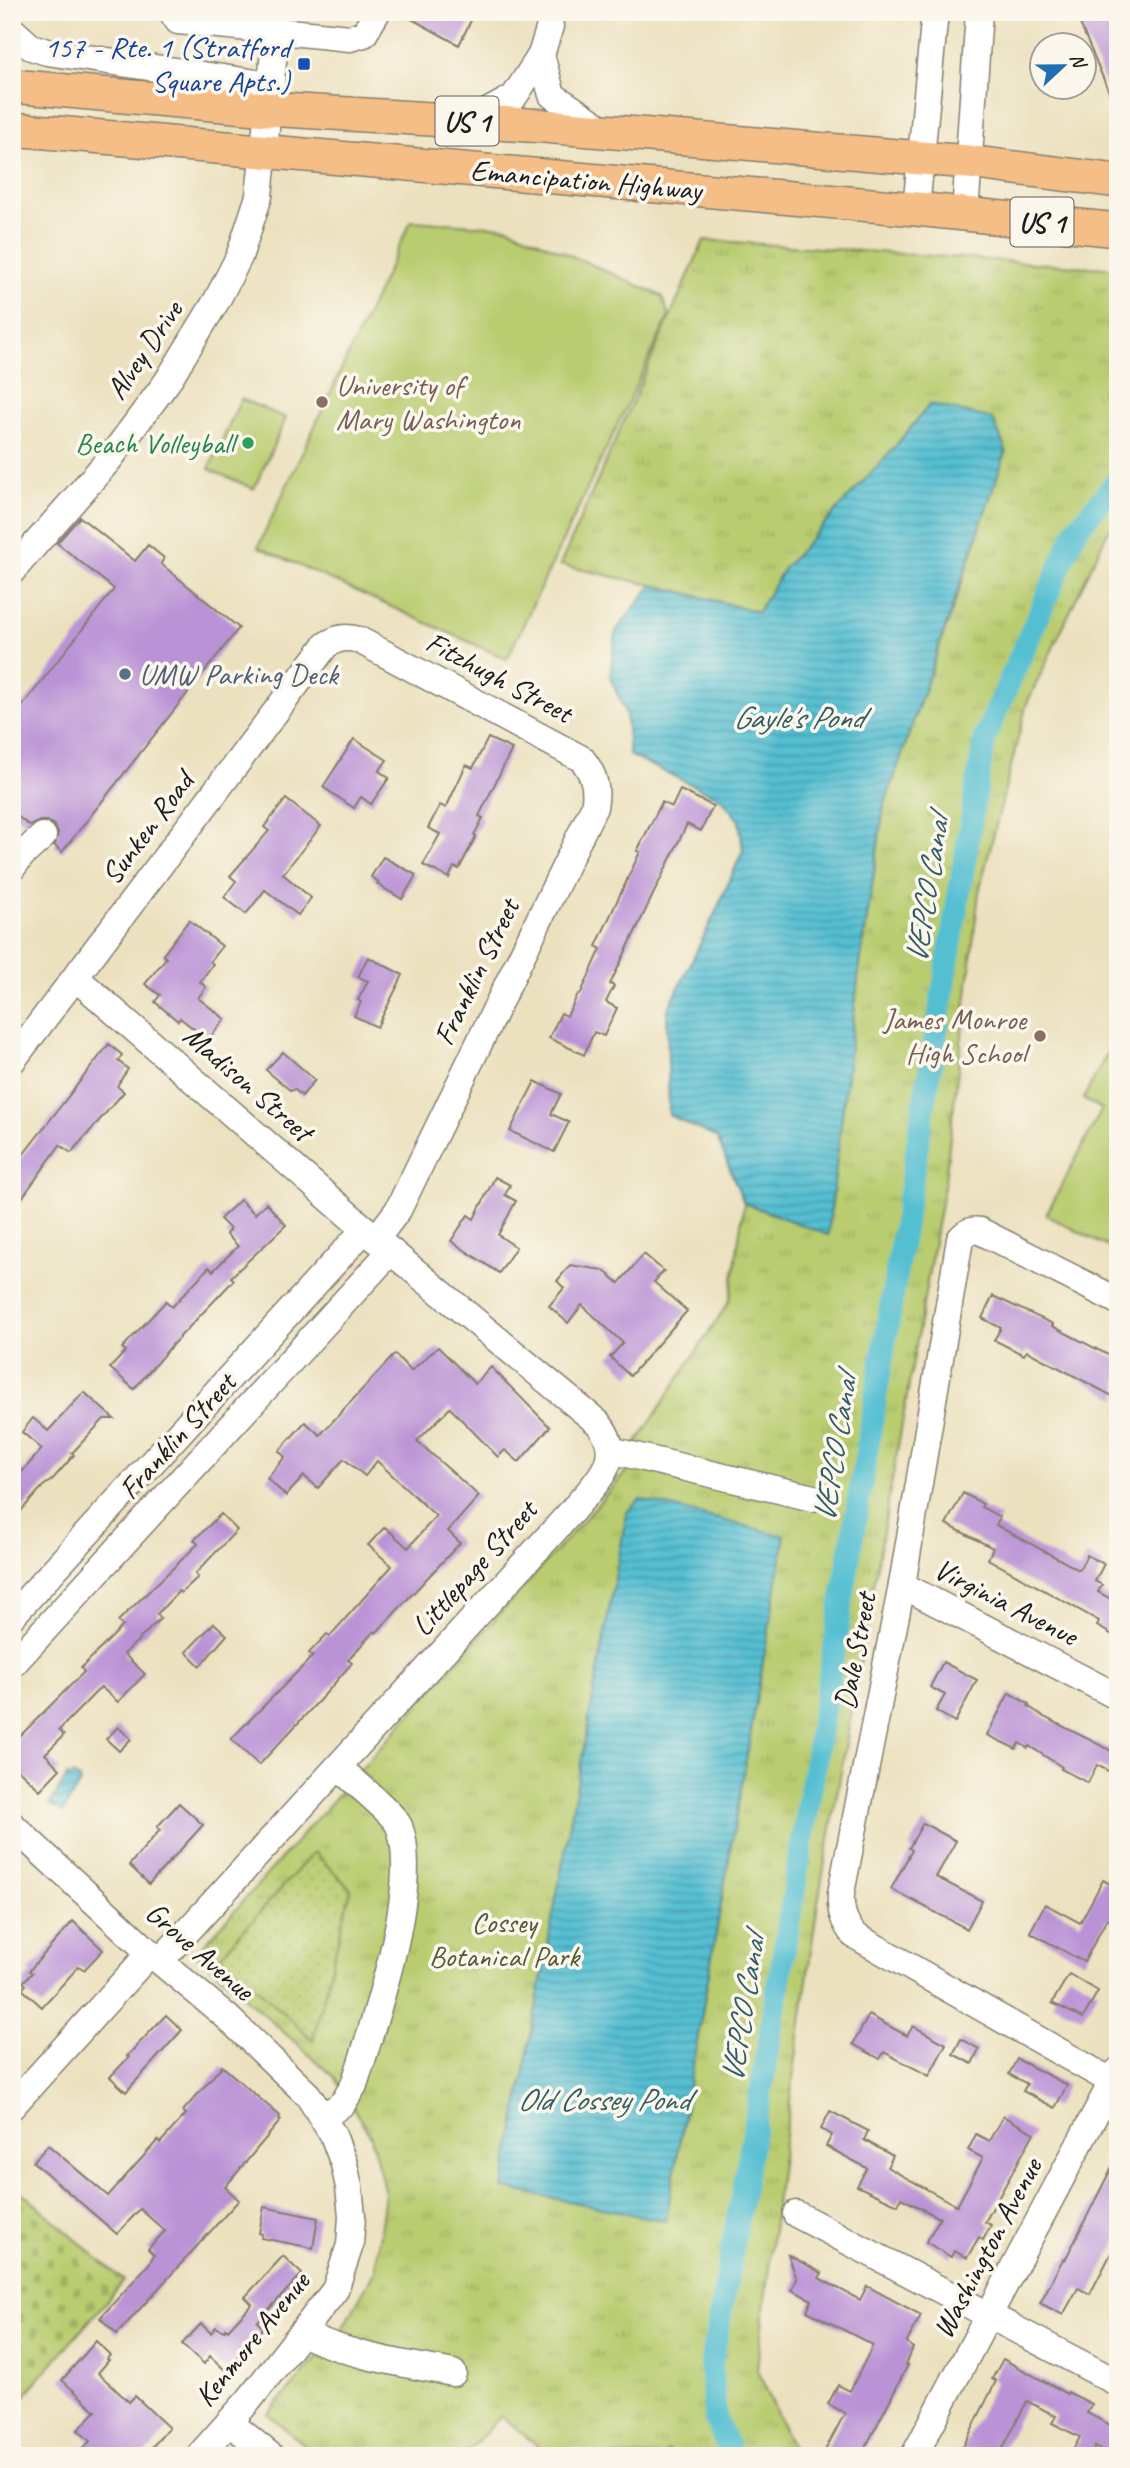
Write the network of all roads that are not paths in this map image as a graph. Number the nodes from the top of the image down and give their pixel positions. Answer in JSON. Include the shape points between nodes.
{"nodes":[{"id":1,"x":172,"y":12,"type":"edge"},
{"id":2,"x":377,"y":12,"type":"edge"},
{"id":3,"x":935,"y":12,"type":"edge"},
{"id":4,"x":979,"y":12,"type":"edge"},
{"id":5,"x":550,"y":26,"type":"dead end"},
{"id":6,"x":12,"y":30,"type":"edge"},
{"id":7,"x":276,"y":33,"type":"junction"},
{"id":8,"x":541,"y":55,"type":"junction"},
{"id":9,"x":12,"y":86,"type":"edge"},
{"id":10,"x":267,"y":120,"type":"junction"},
{"id":11,"x":471,"y":121,"type":"junction"},
{"id":12,"x":12,"y":129,"type":"edge"},
{"id":13,"x":606,"y":131,"type":"junction"},
{"id":14,"x":922,"y":159,"type":"junction"},
{"id":15,"x":968,"y":162,"type":"junction"},
{"id":16,"x":1118,"y":181,"type":"edge"},
{"id":17,"x":916,"y":209,"type":"junction"},
{"id":18,"x":965,"y":214,"type":"junction"},
{"id":19,"x":1118,"y":230,"type":"edge"},
{"id":20,"x":12,"y":571,"type":"edge"},
{"id":21,"x":337,"y":639,"type":"joint"},
{"id":22,"x":594,"y":807,"type":"joint"},
{"id":23,"x":43,"y":836,"type":"dead end"},
{"id":24,"x":12,"y":868,"type":"edge"},
{"id":25,"x":76,"y":978,"type":"junction"},
{"id":26,"x":12,"y":1061,"type":"edge"},
{"id":27,"x":377,"y":1240,"type":"junction"},
{"id":28,"x":1108,"y":1297,"type":"edge"},
{"id":29,"x":610,"y":1450,"type":"junction"},
{"id":30,"x":813,"y":1498,"type":"dead end"},
{"id":31,"x":902,"y":1585,"type":"junction"},
{"id":32,"x":12,"y":1616,"type":"edge"},
{"id":33,"x":12,"y":1665,"type":"edge"},
{"id":34,"x":1118,"y":1697,"type":"edge"},
{"id":35,"x":338,"y":1767,"type":"junction"},
{"id":36,"x":12,"y":1825,"type":"edge"},
{"id":37,"x":155,"y":1957,"type":"junction"},
{"id":38,"x":1116,"y":2079,"type":"edge"},
{"id":39,"x":12,"y":2106,"type":"edge"},
{"id":40,"x":328,"y":2126,"type":"junction"},
{"id":41,"x":796,"y":2214,"type":"dead end"},
{"id":42,"x":990,"y":2315,"type":"junction"},
{"id":43,"x":302,"y":2333,"type":"junction"},
{"id":44,"x":453,"y":2373,"type":"dead end"},
{"id":45,"x":1118,"y":2383,"type":"edge"},
{"id":46,"x":229,"y":2422,"type":"junction"},
{"id":47,"x":199,"y":2456,"type":"edge"},
{"id":48,"x":271,"y":2456,"type":"edge"},
{"id":49,"x":914,"y":2456,"type":"edge"}],
"edges":[{"from":1,"to":7,"type":"street","via":[[178,22]]},
{"from":2,"to":7,"type":"street","via":[[364,34],[350,38]]},
{"from":3,"to":14,"type":"street"},
{"from":4,"to":15,"type":"street"},
{"from":5,"to":8,"type":"street"},
{"from":6,"to":10,"type":"street","via":[[31,47]]},
{"from":7,"to":10,"type":"street","name":"Alvey Drive"},
{"from":8,"to":11,"type":"street","via":[[514,97]]},
{"from":8,"to":13,"type":"street","via":[[552,95]]},
{"from":9,"to":10,"type":"main road","name":"Emancipation Highway","number":"US 1"},
{"from":10,"to":11,"type":"main road","name":"Emancipation Highway","number":"US 1"},
{"from":10,"to":12,"type":"main road","name":"Emancipation Highway","number":"US 1"},
{"from":10,"to":17,"type":"main road","name":"Emancipation Highway","number":"US 1"},
{"from":10,"to":20,"type":"street","name":"Alvey Drive","via":[[259,195],[239,257],[217,300],[167,383],[108,461]]},
{"from":11,"to":13,"type":"main road","name":"Emancipation Highway","number":"US 1"},
{"from":13,"to":14,"type":"main road","name":"Emancipation Highway","number":"US 1"},
{"from":14,"to":15,"type":"main road","name":"Emancipation Highway","number":"US 1"},
{"from":14,"to":17,"type":"street"},
{"from":15,"to":16,"type":"main road","name":"Emancipation Highway","number":"US 1"},
{"from":15,"to":18,"type":"street"},
{"from":17,"to":18,"type":"main road","name":"Emancipation Highway","number":"US 1"},
{"from":18,"to":19,"type":"main road","name":"Emancipation Highway","number":"US 1"},
{"from":21,"to":22,"type":"street","name":"Fitzhugh Street","via":[[359,640],[582,759],[596,783]]},
{"from":21,"to":25,"type":"street","name":"Sunken Road","via":[[326,645]]},
{"from":22,"to":27,"type":"street","name":"Franklin Street","via":[[398,1210]]},
{"from":23,"to":24,"type":"street"},
{"from":25,"to":26,"type":"street","name":"Sunken Road"},
{"from":25,"to":27,"type":"street","name":"Madison Street"},
{"from":27,"to":29,"type":"street","via":[[597,1423],[605,1431]]},
{"from":27,"to":32,"type":"street","name":"Franklin Street"},
{"from":27,"to":33,"type":"street","name":"Franklin Street"},
{"from":28,"to":31,"type":"street","name":"Dale Street","via":[[980,1231],[965,1233],[960,1239]]},
{"from":29,"to":30,"type":"street"},
{"from":29,"to":35,"type":"street","name":"Littlepage Street","via":[[606,1470],[572,1511]]},
{"from":31,"to":34,"type":"street","name":"Virginia Avenue"},
{"from":31,"to":38,"type":"street","name":"Dale Street","via":[[841,1893],[845,1923],[853,1935]]},
{"from":35,"to":37,"type":"street","name":"Littlepage Street"},
{"from":35,"to":40,"type":"street","via":[[398,1823],[405,1871],[391,1959],[354,2085]]},
{"from":36,"to":37,"type":"street","name":"Grove Avenue"},
{"from":37,"to":39,"type":"street","name":"Littlepage Street"},
{"from":37,"to":40,"type":"street","name":"Grove Avenue","via":[[227,2017],[307,2095]]},
{"from":38,"to":42,"type":"street","name":"Washington Avenue"},
{"from":40,"to":43,"type":"street","name":"Kenmore Avenue","via":[[349,2187],[350,2245],[335,2290]]},
{"from":41,"to":42,"type":"street"},
{"from":42,"to":45,"type":"street"},
{"from":42,"to":49,"type":"street","name":"Washington Avenue"},
{"from":43,"to":44,"type":"street","via":[[328,2346]]},
{"from":43,"to":46,"type":"street","name":"Kenmore Avenue"},
{"from":46,"to":47,"type":"street","name":"Kenmore Avenue"},
{"from":46,"to":48,"type":"street"}]}
